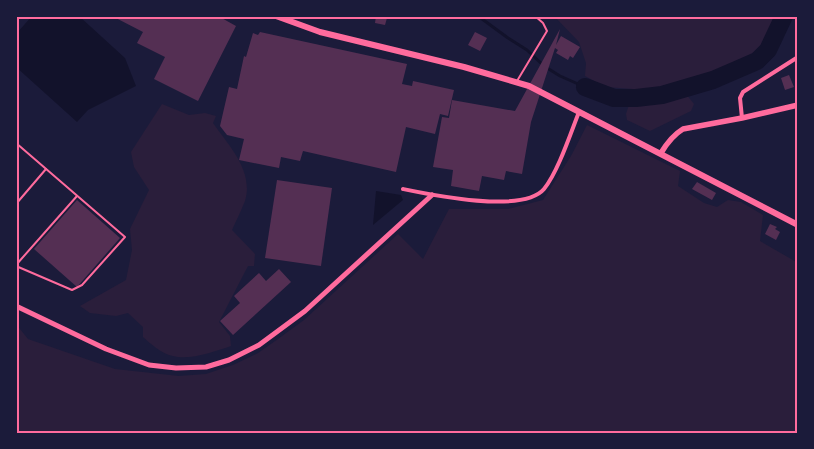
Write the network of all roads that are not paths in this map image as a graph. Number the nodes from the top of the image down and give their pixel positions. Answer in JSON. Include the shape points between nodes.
{"nodes":[{"id":1,"x":276,"y":16,"type":"edge"},
{"id":2,"x":535,"y":16,"type":"edge"},
{"id":3,"x":798,"y":57,"type":"edge"},
{"id":4,"x":516,"y":82,"type":"junction"},
{"id":5,"x":798,"y":105,"type":"edge"},
{"id":6,"x":579,"y":112,"type":"junction"},
{"id":7,"x":742,"y":118,"type":"junction"},
{"id":8,"x":16,"y":143,"type":"edge"},
{"id":9,"x":661,"y":153,"type":"junction"},
{"id":10,"x":46,"y":169,"type":"junction"},
{"id":11,"x":403,"y":189,"type":"dead end"},
{"id":12,"x":432,"y":195,"type":"junction"},
{"id":13,"x":77,"y":196,"type":"junction"},
{"id":14,"x":16,"y":204,"type":"edge"},
{"id":15,"x":798,"y":224,"type":"edge"},
{"id":16,"x":16,"y":266,"type":"edge"},
{"id":17,"x":16,"y":306,"type":"edge"}],
"edges":[{"from":1,"to":4,"type":"main road","via":[[320,32]]},
{"from":2,"to":4,"type":"lane","via":[[544,23],[547,31]]},
{"from":3,"to":7,"type":"street","via":[[742,92]]},
{"from":4,"to":6,"type":"main road"},
{"from":5,"to":7,"type":"main road"},
{"from":6,"to":9,"type":"main road"},
{"from":6,"to":12,"type":"street","via":[[553,173],[538,195],[512,200],[472,201]]},
{"from":7,"to":9,"type":"main road","via":[[684,129],[676,133]]},
{"from":8,"to":10,"type":"lane"},
{"from":9,"to":15,"type":"main road"},
{"from":10,"to":13,"type":"lane"},
{"from":10,"to":14,"type":"lane"},
{"from":11,"to":12,"type":"street"},
{"from":12,"to":17,"type":"street","via":[[306,310],[259,345],[206,367],[149,365],[106,349]]},
{"from":13,"to":16,"type":"lane"},
{"from":13,"to":16,"type":"lane","via":[[125,237],[82,285],[72,290]]}]}
